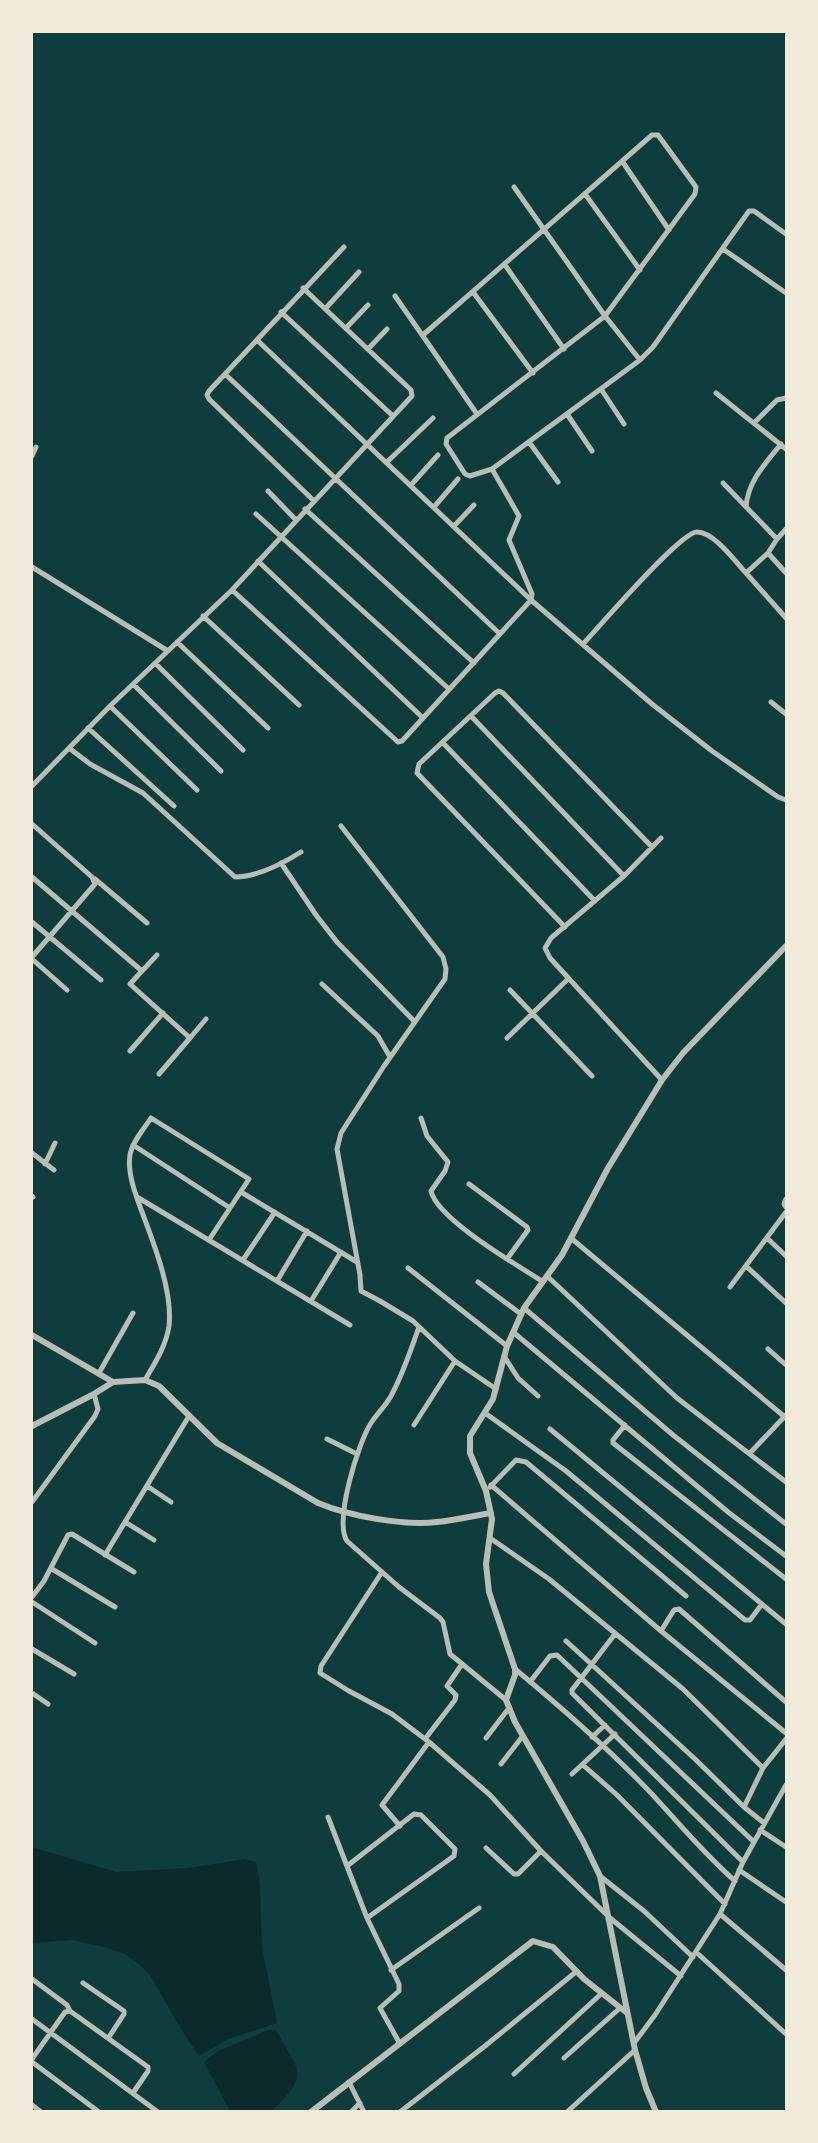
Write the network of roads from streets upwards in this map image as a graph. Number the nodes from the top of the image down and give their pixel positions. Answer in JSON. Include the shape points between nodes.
{"nodes":[{"id":1,"x":622,"y":161,"type":"junction"},
{"id":2,"x":514,"y":187,"type":"dead end"},
{"id":3,"x":585,"y":194,"type":"junction"},
{"id":4,"x":544,"y":230,"type":"junction"},
{"id":5,"x":669,"y":230,"type":"junction"},
{"id":6,"x":786,"y":234,"type":"edge"},
{"id":7,"x":344,"y":247,"type":"dead end"},
{"id":8,"x":723,"y":249,"type":"junction"},
{"id":9,"x":505,"y":265,"type":"junction"},
{"id":10,"x":639,"y":270,"type":"junction"},
{"id":11,"x":359,"y":272,"type":"dead end"},
{"id":12,"x":303,"y":288,"type":"junction"},
{"id":13,"x":473,"y":292,"type":"junction"},
{"id":14,"x":786,"y":293,"type":"edge"},
{"id":15,"x":395,"y":296,"type":"dead end"},
{"id":16,"x":368,"y":305,"type":"dead end"},
{"id":17,"x":325,"y":309,"type":"junction"},
{"id":18,"x":281,"y":312,"type":"junction"},
{"id":19,"x":605,"y":317,"type":"junction"},
{"id":20,"x":346,"y":328,"type":"junction"},
{"id":21,"x":387,"y":329,"type":"dead end"},
{"id":22,"x":423,"y":335,"type":"junction"},
{"id":23,"x":257,"y":340,"type":"junction"},
{"id":24,"x":368,"y":349,"type":"junction"},
{"id":25,"x":564,"y":349,"type":"junction"},
{"id":26,"x":640,"y":360,"type":"junction"},
{"id":27,"x":533,"y":373,"type":"junction"},
{"id":28,"x":225,"y":374,"type":"junction"},
{"id":29,"x":601,"y":389,"type":"junction"},
{"id":30,"x":716,"y":393,"type":"dead end"},
{"id":31,"x":786,"y":398,"type":"edge"},
{"id":32,"x":477,"y":414,"type":"junction"},
{"id":33,"x":567,"y":414,"type":"junction"},
{"id":34,"x":393,"y":415,"type":"junction"},
{"id":35,"x":433,"y":418,"type":"dead end"},
{"id":36,"x":754,"y":423,"type":"junction"},
{"id":37,"x":624,"y":424,"type":"dead end"},
{"id":38,"x":529,"y":442,"type":"junction"},
{"id":39,"x":367,"y":443,"type":"junction"},
{"id":40,"x":781,"y":444,"type":"junction"},
{"id":41,"x":36,"y":447,"type":"dead end"},
{"id":42,"x":786,"y":449,"type":"edge"},
{"id":43,"x":592,"y":451,"type":"dead end"},
{"id":44,"x":438,"y":455,"type":"dead end"},
{"id":45,"x":32,"y":456,"type":"edge"},
{"id":46,"x":387,"y":462,"type":"junction"},
{"id":47,"x":492,"y":469,"type":"junction"},
{"id":48,"x":334,"y":478,"type":"junction"},
{"id":49,"x":458,"y":479,"type":"dead end"},
{"id":50,"x":558,"y":482,"type":"dead end"},
{"id":51,"x":723,"y":483,"type":"dead end"},
{"id":52,"x":411,"y":485,"type":"junction"},
{"id":53,"x":268,"y":491,"type":"dead end"},
{"id":54,"x":313,"y":500,"type":"junction"},
{"id":55,"x":474,"y":505,"type":"dead end"},
{"id":56,"x":434,"y":507,"type":"junction"},
{"id":57,"x":746,"y":507,"type":"junction"},
{"id":58,"x":305,"y":509,"type":"junction"},
{"id":59,"x":256,"y":514,"type":"dead end"},
{"id":60,"x":296,"y":520,"type":"junction"},
{"id":61,"x":454,"y":526,"type":"junction"},
{"id":62,"x":786,"y":529,"type":"edge"},
{"id":63,"x":281,"y":537,"type":"junction"},
{"id":64,"x":777,"y":539,"type":"junction"},
{"id":65,"x":768,"y":553,"type":"junction"},
{"id":66,"x":258,"y":561,"type":"junction"},
{"id":67,"x":32,"y":567,"type":"edge"},
{"id":68,"x":746,"y":573,"type":"junction"},
{"id":69,"x":786,"y":573,"type":"edge"},
{"id":70,"x":232,"y":590,"type":"junction"},
{"id":71,"x":531,"y":600,"type":"junction"},
{"id":72,"x":203,"y":616,"type":"junction"},
{"id":73,"x":786,"y":618,"type":"edge"},
{"id":74,"x":500,"y":634,"type":"junction"},
{"id":75,"x":177,"y":642,"type":"junction"},
{"id":76,"x":583,"y":644,"type":"junction"},
{"id":77,"x":168,"y":651,"type":"junction"},
{"id":78,"x":155,"y":663,"type":"junction"},
{"id":79,"x":474,"y":663,"type":"junction"},
{"id":80,"x":133,"y":684,"type":"junction"},
{"id":81,"x":449,"y":690,"type":"junction"},
{"id":82,"x":771,"y":702,"type":"dead end"},
{"id":83,"x":299,"y":705,"type":"dead end"},
{"id":84,"x":110,"y":706,"type":"junction"},
{"id":85,"x":786,"y":714,"type":"edge"},
{"id":86,"x":471,"y":716,"type":"junction"},
{"id":87,"x":423,"y":718,"type":"junction"},
{"id":88,"x":88,"y":728,"type":"junction"},
{"id":89,"x":268,"y":728,"type":"dead end"},
{"id":90,"x":443,"y":743,"type":"junction"},
{"id":91,"x":69,"y":748,"type":"junction"},
{"id":92,"x":243,"y":750,"type":"dead end"},
{"id":93,"x":221,"y":771,"type":"dead end"},
{"id":94,"x":32,"y":786,"type":"edge"},
{"id":95,"x":197,"y":790,"type":"dead end"},
{"id":96,"x":786,"y":800,"type":"edge"},
{"id":97,"x":174,"y":806,"type":"dead end"},
{"id":98,"x":32,"y":824,"type":"edge"},
{"id":99,"x":341,"y":826,"type":"dead end"},
{"id":100,"x":661,"y":838,"type":"dead end"},
{"id":101,"x":652,"y":847,"type":"junction"},
{"id":102,"x":301,"y":852,"type":"dead end"},
{"id":103,"x":281,"y":863,"type":"junction"},
{"id":104,"x":624,"y":876,"type":"junction"},
{"id":105,"x":32,"y":877,"type":"edge"},
{"id":106,"x":92,"y":877,"type":"junction"},
{"id":107,"x":595,"y":901,"type":"junction"},
{"id":108,"x":71,"y":912,"type":"junction"},
{"id":109,"x":32,"y":922,"type":"edge"},
{"id":110,"x":146,"y":923,"type":"dead end"},
{"id":111,"x":565,"y":927,"type":"junction"},
{"id":112,"x":48,"y":937,"type":"junction"},
{"id":113,"x":786,"y":946,"type":"edge"},
{"id":114,"x":157,"y":956,"type":"dead end"},
{"id":115,"x":32,"y":958,"type":"edge"},
{"id":116,"x":142,"y":971,"type":"junction"},
{"id":117,"x":568,"y":979,"type":"junction"},
{"id":118,"x":101,"y":981,"type":"dead end"},
{"id":119,"x":322,"y":984,"type":"dead end"},
{"id":120,"x":67,"y":990,"type":"dead end"},
{"id":121,"x":510,"y":990,"type":"dead end"},
{"id":122,"x":163,"y":1013,"type":"junction"},
{"id":123,"x":533,"y":1013,"type":"junction"},
{"id":124,"x":206,"y":1019,"type":"dead end"},
{"id":125,"x":415,"y":1022,"type":"junction"},
{"id":126,"x":190,"y":1038,"type":"junction"},
{"id":127,"x":507,"y":1038,"type":"dead end"},
{"id":128,"x":130,"y":1051,"type":"dead end"},
{"id":129,"x":390,"y":1058,"type":"junction"},
{"id":130,"x":159,"y":1073,"type":"dead end"},
{"id":131,"x":592,"y":1076,"type":"dead end"},
{"id":132,"x":662,"y":1080,"type":"junction"},
{"id":133,"x":421,"y":1118,"type":"dead end"},
{"id":134,"x":55,"y":1143,"type":"dead end"},
{"id":135,"x":133,"y":1145,"type":"junction"},
{"id":136,"x":32,"y":1153,"type":"edge"},
{"id":137,"x":45,"y":1164,"type":"junction"},
{"id":138,"x":54,"y":1170,"type":"dead end"},
{"id":139,"x":469,"y":1184,"type":"dead end"},
{"id":140,"x":241,"y":1192,"type":"junction"},
{"id":141,"x":136,"y":1196,"type":"junction"},
{"id":142,"x":786,"y":1199,"type":"edge"},
{"id":143,"x":786,"y":1207,"type":"edge"},
{"id":144,"x":230,"y":1208,"type":"junction"},
{"id":145,"x":275,"y":1212,"type":"junction"},
{"id":146,"x":786,"y":1212,"type":"edge"},
{"id":147,"x":307,"y":1231,"type":"junction"},
{"id":148,"x":767,"y":1238,"type":"junction"},
{"id":149,"x":572,"y":1239,"type":"junction"},
{"id":150,"x":209,"y":1240,"type":"junction"},
{"id":151,"x":341,"y":1252,"type":"junction"},
{"id":152,"x":786,"y":1256,"type":"edge"},
{"id":153,"x":507,"y":1259,"type":"junction"},
{"id":154,"x":243,"y":1261,"type":"junction"},
{"id":155,"x":357,"y":1262,"type":"junction"},
{"id":156,"x":746,"y":1265,"type":"junction"},
{"id":157,"x":408,"y":1268,"type":"dead end"},
{"id":158,"x":545,"y":1278,"type":"junction"},
{"id":159,"x":277,"y":1281,"type":"junction"},
{"id":160,"x":478,"y":1282,"type":"dead end"},
{"id":161,"x":730,"y":1287,"type":"dead end"},
{"id":162,"x":311,"y":1301,"type":"junction"},
{"id":163,"x":786,"y":1303,"type":"edge"},
{"id":164,"x":523,"y":1311,"type":"junction"},
{"id":165,"x":133,"y":1313,"type":"dead end"},
{"id":166,"x":350,"y":1325,"type":"dead end"},
{"id":167,"x":419,"y":1327,"type":"junction"},
{"id":168,"x":513,"y":1332,"type":"junction"},
{"id":169,"x":32,"y":1335,"type":"edge"},
{"id":170,"x":507,"y":1346,"type":"junction"},
{"id":171,"x":768,"y":1349,"type":"dead end"},
{"id":172,"x":504,"y":1356,"type":"junction"},
{"id":173,"x":454,"y":1361,"type":"junction"},
{"id":174,"x":786,"y":1365,"type":"edge"},
{"id":175,"x":99,"y":1373,"type":"junction"},
{"id":176,"x":145,"y":1380,"type":"junction"},
{"id":177,"x":113,"y":1382,"type":"junction"},
{"id":178,"x":496,"y":1390,"type":"junction"},
{"id":179,"x":94,"y":1394,"type":"junction"},
{"id":180,"x":538,"y":1396,"type":"dead end"},
{"id":181,"x":485,"y":1413,"type":"junction"},
{"id":182,"x":189,"y":1416,"type":"junction"},
{"id":183,"x":786,"y":1417,"type":"edge"},
{"id":184,"x":414,"y":1425,"type":"dead end"},
{"id":185,"x":625,"y":1425,"type":"junction"},
{"id":186,"x":32,"y":1426,"type":"edge"},
{"id":187,"x":550,"y":1429,"type":"dead end"},
{"id":188,"x":327,"y":1439,"type":"dead end"},
{"id":189,"x":750,"y":1453,"type":"junction"},
{"id":190,"x":357,"y":1454,"type":"junction"},
{"id":191,"x":786,"y":1482,"type":"edge"},
{"id":192,"x":146,"y":1486,"type":"junction"},
{"id":193,"x":489,"y":1488,"type":"junction"},
{"id":194,"x":32,"y":1502,"type":"edge"},
{"id":195,"x":171,"y":1502,"type":"dead end"},
{"id":196,"x":344,"y":1513,"type":"junction"},
{"id":197,"x":491,"y":1513,"type":"junction"},
{"id":198,"x":125,"y":1522,"type":"junction"},
{"id":199,"x":786,"y":1524,"type":"edge"},
{"id":200,"x":489,"y":1538,"type":"junction"},
{"id":201,"x":154,"y":1540,"type":"dead end"},
{"id":202,"x":105,"y":1555,"type":"junction"},
{"id":203,"x":786,"y":1556,"type":"edge"},
{"id":204,"x":52,"y":1569,"type":"junction"},
{"id":205,"x":134,"y":1572,"type":"dead end"},
{"id":206,"x":382,"y":1572,"type":"junction"},
{"id":207,"x":786,"y":1578,"type":"edge"},
{"id":208,"x":686,"y":1596,"type":"dead end"},
{"id":209,"x":32,"y":1600,"type":"edge"},
{"id":210,"x":762,"y":1604,"type":"junction"},
{"id":211,"x":115,"y":1607,"type":"dead end"},
{"id":212,"x":786,"y":1624,"type":"edge"},
{"id":213,"x":662,"y":1630,"type":"junction"},
{"id":214,"x":615,"y":1634,"type":"junction"},
{"id":215,"x":566,"y":1641,"type":"dead end"},
{"id":216,"x":95,"y":1643,"type":"dead end"},
{"id":217,"x":32,"y":1649,"type":"edge"},
{"id":218,"x":591,"y":1663,"type":"junction"},
{"id":219,"x":462,"y":1664,"type":"junction"},
{"id":220,"x":515,"y":1670,"type":"junction"},
{"id":221,"x":74,"y":1674,"type":"dead end"},
{"id":222,"x":579,"y":1678,"type":"junction"},
{"id":223,"x":530,"y":1682,"type":"junction"},
{"id":224,"x":32,"y":1693,"type":"edge"},
{"id":225,"x":506,"y":1700,"type":"junction"},
{"id":226,"x":786,"y":1702,"type":"edge"},
{"id":227,"x":48,"y":1703,"type":"dead end"},
{"id":228,"x":509,"y":1708,"type":"junction"},
{"id":229,"x":605,"y":1725,"type":"junction"},
{"id":230,"x":786,"y":1733,"type":"edge"},
{"id":231,"x":615,"y":1734,"type":"junction"},
{"id":232,"x":522,"y":1737,"type":"junction"},
{"id":233,"x":592,"y":1737,"type":"junction"},
{"id":234,"x":486,"y":1738,"type":"dead end"},
{"id":235,"x":786,"y":1739,"type":"edge"},
{"id":236,"x":427,"y":1740,"type":"junction"},
{"id":237,"x":601,"y":1746,"type":"junction"},
{"id":238,"x":501,"y":1764,"type":"dead end"},
{"id":239,"x":583,"y":1765,"type":"junction"},
{"id":240,"x":763,"y":1768,"type":"junction"},
{"id":241,"x":572,"y":1774,"type":"dead end"},
{"id":242,"x":786,"y":1786,"type":"edge"},
{"id":243,"x":744,"y":1807,"type":"junction"},
{"id":244,"x":328,"y":1817,"type":"dead end"},
{"id":245,"x":764,"y":1823,"type":"junction"},
{"id":246,"x":400,"y":1826,"type":"junction"},
{"id":247,"x":760,"y":1830,"type":"junction"},
{"id":248,"x":754,"y":1842,"type":"junction"},
{"id":249,"x":486,"y":1847,"type":"dead end"},
{"id":250,"x":786,"y":1847,"type":"edge"},
{"id":251,"x":541,"y":1851,"type":"junction"},
{"id":252,"x":743,"y":1862,"type":"junction"},
{"id":253,"x":347,"y":1866,"type":"junction"},
{"id":254,"x":739,"y":1870,"type":"junction"},
{"id":255,"x":600,"y":1875,"type":"junction"},
{"id":256,"x":735,"y":1881,"type":"junction"},
{"id":257,"x":786,"y":1902,"type":"edge"},
{"id":258,"x":725,"y":1904,"type":"junction"},
{"id":259,"x":479,"y":1908,"type":"dead end"},
{"id":260,"x":720,"y":1914,"type":"junction"},
{"id":261,"x":367,"y":1918,"type":"junction"},
{"id":262,"x":610,"y":1918,"type":"junction"},
{"id":263,"x":694,"y":1955,"type":"junction"},
{"id":264,"x":391,"y":1970,"type":"junction"},
{"id":265,"x":786,"y":1970,"type":"edge"},
{"id":266,"x":577,"y":1971,"type":"junction"},
{"id":267,"x":681,"y":1976,"type":"junction"},
{"id":268,"x":32,"y":1979,"type":"edge"},
{"id":269,"x":83,"y":1983,"type":"dead end"},
{"id":270,"x":602,"y":1993,"type":"junction"},
{"id":271,"x":620,"y":2008,"type":"junction"},
{"id":272,"x":70,"y":2011,"type":"junction"},
{"id":273,"x":627,"y":2012,"type":"junction"},
{"id":274,"x":32,"y":2019,"type":"edge"},
{"id":275,"x":50,"y":2033,"type":"junction"},
{"id":276,"x":786,"y":2034,"type":"edge"},
{"id":277,"x":109,"y":2037,"type":"junction"},
{"id":278,"x":400,"y":2044,"type":"junction"},
{"id":279,"x":634,"y":2047,"type":"junction"},
{"id":280,"x":564,"y":2058,"type":"dead end"},
{"id":281,"x":32,"y":2061,"type":"edge"},
{"id":282,"x":514,"y":2074,"type":"dead end"},
{"id":283,"x":349,"y":2082,"type":"junction"},
{"id":284,"x":133,"y":2093,"type":"junction"},
{"id":285,"x":359,"y":2103,"type":"junction"},
{"id":286,"x":32,"y":2105,"type":"edge"},
{"id":287,"x":41,"y":2112,"type":"edge"},
{"id":288,"x":99,"y":2112,"type":"edge"},
{"id":289,"x":158,"y":2112,"type":"edge"},
{"id":290,"x":311,"y":2112,"type":"edge"},
{"id":291,"x":351,"y":2112,"type":"edge"},
{"id":292,"x":364,"y":2112,"type":"edge"},
{"id":293,"x":400,"y":2112,"type":"edge"},
{"id":294,"x":567,"y":2112,"type":"edge"},
{"id":295,"x":656,"y":2112,"type":"edge"}],
"edges":[{"from":1,"to":3,"type":"street"},
{"from":1,"to":5,"type":"street"},
{"from":1,"to":5,"type":"street","via":[[655,133],[696,187]]},
{"from":2,"to":4,"type":"street"},
{"from":3,"to":4,"type":"street"},
{"from":3,"to":10,"type":"street"},
{"from":4,"to":9,"type":"street"},
{"from":4,"to":19,"type":"street"},
{"from":5,"to":10,"type":"street"},
{"from":6,"to":8,"type":"street","via":[[752,210]]},
{"from":7,"to":12,"type":"street"},
{"from":8,"to":14,"type":"street"},
{"from":8,"to":26,"type":"street"},
{"from":9,"to":13,"type":"street"},
{"from":9,"to":25,"type":"street"},
{"from":10,"to":19,"type":"street"},
{"from":11,"to":17,"type":"street"},
{"from":12,"to":17,"type":"street"},
{"from":12,"to":18,"type":"street"},
{"from":13,"to":22,"type":"street"},
{"from":13,"to":27,"type":"street"},
{"from":15,"to":22,"type":"street"},
{"from":16,"to":20,"type":"street"},
{"from":17,"to":20,"type":"street"},
{"from":18,"to":23,"type":"street"},
{"from":18,"to":34,"type":"street"},
{"from":19,"to":25,"type":"street"},
{"from":19,"to":26,"type":"street"},
{"from":20,"to":24,"type":"street"},
{"from":21,"to":24,"type":"street"},
{"from":22,"to":32,"type":"street"},
{"from":23,"to":28,"type":"street"},
{"from":23,"to":39,"type":"street"},
{"from":24,"to":34,"type":"street","via":[[413,391]]},
{"from":25,"to":27,"type":"street"},
{"from":26,"to":29,"type":"street"},
{"from":27,"to":32,"type":"street"},
{"from":28,"to":48,"type":"street"},
{"from":28,"to":54,"type":"street","via":[[208,397]]},
{"from":29,"to":33,"type":"street"},
{"from":29,"to":37,"type":"street"},
{"from":30,"to":36,"type":"street"},
{"from":31,"to":36,"type":"street","via":[[777,400]]},
{"from":32,"to":47,"type":"street","via":[[447,438],[446,444],[465,474]]},
{"from":33,"to":38,"type":"street"},
{"from":33,"to":43,"type":"street"},
{"from":34,"to":39,"type":"street"},
{"from":35,"to":46,"type":"street"},
{"from":36,"to":40,"type":"street"},
{"from":38,"to":47,"type":"street"},
{"from":38,"to":50,"type":"street"},
{"from":39,"to":46,"type":"street"},
{"from":39,"to":48,"type":"street"},
{"from":40,"to":42,"type":"street"},
{"from":40,"to":57,"type":"street","via":[[752,483]]},
{"from":41,"to":45,"type":"street"},
{"from":44,"to":52,"type":"street"},
{"from":46,"to":52,"type":"street"},
{"from":47,"to":71,"type":"street","via":[[517,509],[519,516],[509,540]]},
{"from":48,"to":54,"type":"street"},
{"from":48,"to":74,"type":"street"},
{"from":49,"to":56,"type":"street"},
{"from":51,"to":57,"type":"street"},
{"from":52,"to":56,"type":"street"},
{"from":53,"to":60,"type":"street"},
{"from":54,"to":58,"type":"street"},
{"from":55,"to":61,"type":"street"},
{"from":56,"to":61,"type":"street"},
{"from":57,"to":64,"type":"street"},
{"from":58,"to":60,"type":"street"},
{"from":58,"to":79,"type":"street"},
{"from":59,"to":63,"type":"street"},
{"from":60,"to":63,"type":"street"},
{"from":61,"to":71,"type":"street"},
{"from":62,"to":64,"type":"street"},
{"from":63,"to":66,"type":"street"},
{"from":63,"to":81,"type":"street"},
{"from":64,"to":65,"type":"street"},
{"from":65,"to":68,"type":"street"},
{"from":65,"to":69,"type":"street"},
{"from":66,"to":70,"type":"street"},
{"from":66,"to":87,"type":"street"},
{"from":67,"to":77,"type":"street"},
{"from":68,"to":73,"type":"street"},
{"from":68,"to":76,"type":"street","via":[[713,538],[693,533],[674,545]]},
{"from":70,"to":72,"type":"street"},
{"from":70,"to":87,"type":"street","via":[[396,741],[402,741]]},
{"from":71,"to":74,"type":"street"},
{"from":71,"to":76,"type":"street"},
{"from":72,"to":75,"type":"street"},
{"from":72,"to":83,"type":"street"},
{"from":74,"to":79,"type":"street"},
{"from":75,"to":77,"type":"street"},
{"from":75,"to":89,"type":"street"},
{"from":76,"to":96,"type":"street","via":[[712,751]]},
{"from":77,"to":78,"type":"street"},
{"from":78,"to":80,"type":"street"},
{"from":78,"to":92,"type":"street"},
{"from":79,"to":81,"type":"street"},
{"from":80,"to":84,"type":"street"},
{"from":80,"to":93,"type":"street"},
{"from":81,"to":87,"type":"street"},
{"from":82,"to":85,"type":"street"},
{"from":84,"to":88,"type":"street"},
{"from":84,"to":95,"type":"street"},
{"from":86,"to":90,"type":"street"},
{"from":86,"to":101,"type":"street","via":[[501,692]]},
{"from":86,"to":104,"type":"street"},
{"from":88,"to":91,"type":"street"},
{"from":88,"to":97,"type":"street"},
{"from":90,"to":107,"type":"street"},
{"from":90,"to":111,"type":"street","via":[[419,764],[419,776]]},
{"from":91,"to":94,"type":"street"},
{"from":91,"to":103,"type":"street","via":[[143,793],[235,877]]},
{"from":98,"to":106,"type":"street"},
{"from":99,"to":125,"type":"street","via":[[445,962],[444,979]]},
{"from":100,"to":101,"type":"street"},
{"from":101,"to":104,"type":"street"},
{"from":102,"to":103,"type":"street"},
{"from":103,"to":125,"type":"street","via":[[337,942]]},
{"from":104,"to":107,"type":"street"},
{"from":105,"to":108,"type":"street"},
{"from":106,"to":108,"type":"street","via":[[94,887]]},
{"from":106,"to":110,"type":"street"},
{"from":107,"to":111,"type":"street"},
{"from":108,"to":112,"type":"street"},
{"from":108,"to":116,"type":"street"},
{"from":109,"to":112,"type":"street"},
{"from":111,"to":117,"type":"street","via":[[545,948]]},
{"from":112,"to":115,"type":"street"},
{"from":112,"to":118,"type":"street"},
{"from":113,"to":132,"type":"street"},
{"from":114,"to":116,"type":"street"},
{"from":115,"to":120,"type":"street"},
{"from":116,"to":122,"type":"street","via":[[130,984]]},
{"from":117,"to":123,"type":"street"},
{"from":117,"to":132,"type":"street"},
{"from":119,"to":129,"type":"street","via":[[378,1036]]},
{"from":121,"to":123,"type":"street"},
{"from":122,"to":126,"type":"street"},
{"from":122,"to":128,"type":"street"},
{"from":123,"to":127,"type":"street"},
{"from":123,"to":131,"type":"street"},
{"from":124,"to":126,"type":"street"},
{"from":125,"to":129,"type":"street"},
{"from":126,"to":130,"type":"street"},
{"from":129,"to":155,"type":"street","via":[[341,1133],[337,1149]]},
{"from":132,"to":149,"type":"street","via":[[608,1168]]},
{"from":133,"to":153,"type":"street","via":[[427,1136],[448,1162],[430,1191],[432,1196],[478,1240]]},
{"from":134,"to":137,"type":"street"},
{"from":135,"to":140,"type":"street","via":[[151,1118],[249,1179]]},
{"from":135,"to":141,"type":"street","via":[[130,1161]]},
{"from":135,"to":144,"type":"street"},
{"from":136,"to":137,"type":"street"},
{"from":137,"to":138,"type":"street"},
{"from":139,"to":153,"type":"street","via":[[527,1227]]},
{"from":140,"to":144,"type":"street"},
{"from":140,"to":145,"type":"street"},
{"from":141,"to":150,"type":"street"},
{"from":141,"to":176,"type":"street","via":[[156,1251],[169,1312],[161,1354]]},
{"from":142,"to":143,"type":"street"},
{"from":144,"to":150,"type":"street"},
{"from":145,"to":147,"type":"street"},
{"from":145,"to":154,"type":"street"},
{"from":146,"to":148,"type":"street"},
{"from":147,"to":151,"type":"street"},
{"from":147,"to":159,"type":"street"},
{"from":148,"to":152,"type":"street"},
{"from":148,"to":156,"type":"street"},
{"from":149,"to":158,"type":"street"},
{"from":149,"to":183,"type":"street"},
{"from":150,"to":154,"type":"street"},
{"from":151,"to":155,"type":"street"},
{"from":151,"to":162,"type":"street"},
{"from":153,"to":158,"type":"street"},
{"from":154,"to":159,"type":"street"},
{"from":155,"to":167,"type":"street","via":[[362,1293]]},
{"from":156,"to":161,"type":"street"},
{"from":156,"to":163,"type":"street"},
{"from":157,"to":170,"type":"street"},
{"from":158,"to":164,"type":"street"},
{"from":158,"to":189,"type":"street","via":[[677,1398]]},
{"from":159,"to":162,"type":"street"},
{"from":160,"to":164,"type":"street"},
{"from":162,"to":166,"type":"street"},
{"from":164,"to":168,"type":"street"},
{"from":164,"to":199,"type":"street"},
{"from":165,"to":175,"type":"street"},
{"from":167,"to":173,"type":"street"},
{"from":167,"to":190,"type":"street","via":[[393,1393],[371,1423]]},
{"from":168,"to":170,"type":"street"},
{"from":168,"to":185,"type":"street"},
{"from":169,"to":175,"type":"street"},
{"from":170,"to":172,"type":"street"},
{"from":171,"to":174,"type":"street"},
{"from":172,"to":178,"type":"street"},
{"from":172,"to":180,"type":"street","via":[[518,1378]]},
{"from":173,"to":178,"type":"street"},
{"from":173,"to":184,"type":"street"},
{"from":175,"to":177,"type":"street"},
{"from":176,"to":177,"type":"street"},
{"from":176,"to":182,"type":"street","via":[[159,1386]]},
{"from":177,"to":179,"type":"street"},
{"from":178,"to":181,"type":"street"},
{"from":179,"to":186,"type":"street"},
{"from":179,"to":194,"type":"street","via":[[97,1412]]},
{"from":181,"to":193,"type":"street","via":[[468,1447]]},
{"from":181,"to":210,"type":"street","via":[[566,1471],[745,1620]]},
{"from":182,"to":192,"type":"street"},
{"from":182,"to":196,"type":"street","via":[[231,1452],[318,1503]]},
{"from":183,"to":189,"type":"street"},
{"from":185,"to":203,"type":"street"},
{"from":185,"to":207,"type":"street","via":[[614,1443]]},
{"from":187,"to":210,"type":"street"},
{"from":188,"to":190,"type":"street"},
{"from":189,"to":191,"type":"street"},
{"from":190,"to":196,"type":"street"},
{"from":192,"to":195,"type":"street"},
{"from":192,"to":198,"type":"street"},
{"from":193,"to":197,"type":"street"},
{"from":193,"to":208,"type":"street","via":[[516,1460],[526,1462]]},
{"from":193,"to":213,"type":"street"},
{"from":196,"to":197,"type":"street","via":[[434,1523]]},
{"from":196,"to":206,"type":"street","via":[[345,1538]]},
{"from":197,"to":200,"type":"street"},
{"from":198,"to":201,"type":"street"},
{"from":198,"to":202,"type":"street"},
{"from":200,"to":214,"type":"street","via":[[549,1578]]},
{"from":200,"to":220,"type":"street","via":[[489,1592]]},
{"from":202,"to":204,"type":"street","via":[[68,1535]]},
{"from":202,"to":205,"type":"street"},
{"from":204,"to":209,"type":"street"},
{"from":204,"to":211,"type":"street"},
{"from":206,"to":219,"type":"street","via":[[440,1618],[449,1652]]},
{"from":206,"to":236,"type":"street","via":[[319,1671]]},
{"from":209,"to":216,"type":"street"},
{"from":210,"to":212,"type":"street"},
{"from":213,"to":226,"type":"street","via":[[679,1609]]},
{"from":213,"to":230,"type":"street"},
{"from":214,"to":218,"type":"street"},
{"from":214,"to":240,"type":"street","via":[[683,1689]]},
{"from":215,"to":218,"type":"street"},
{"from":217,"to":221,"type":"street"},
{"from":218,"to":222,"type":"street"},
{"from":218,"to":243,"type":"street"},
{"from":219,"to":225,"type":"street"},
{"from":219,"to":236,"type":"street","via":[[447,1686],[455,1700]]},
{"from":220,"to":223,"type":"street"},
{"from":220,"to":225,"type":"street"},
{"from":222,"to":223,"type":"street","via":[[555,1654]]},
{"from":222,"to":229,"type":"street","via":[[572,1693]]},
{"from":222,"to":248,"type":"street"},
{"from":223,"to":233,"type":"street"},
{"from":224,"to":227,"type":"street"},
{"from":225,"to":228,"type":"street"},
{"from":228,"to":232,"type":"street"},
{"from":228,"to":234,"type":"street"},
{"from":229,"to":231,"type":"street"},
{"from":229,"to":233,"type":"street"},
{"from":231,"to":237,"type":"street"},
{"from":231,"to":252,"type":"street"},
{"from":232,"to":238,"type":"street"},
{"from":232,"to":255,"type":"street"},
{"from":233,"to":237,"type":"street"},
{"from":235,"to":240,"type":"street"},
{"from":236,"to":246,"type":"street","via":[[382,1805]]},
{"from":236,"to":251,"type":"street","via":[[490,1795]]},
{"from":237,"to":239,"type":"street"},
{"from":237,"to":256,"type":"street"},
{"from":239,"to":241,"type":"street"},
{"from":239,"to":258,"type":"street"},
{"from":240,"to":243,"type":"street"},
{"from":242,"to":245,"type":"street"},
{"from":243,"to":245,"type":"street"},
{"from":244,"to":253,"type":"street"},
{"from":245,"to":247,"type":"street"},
{"from":246,"to":253,"type":"street"},
{"from":246,"to":261,"type":"street","via":[[414,1814],[421,1815],[456,1852]]},
{"from":247,"to":248,"type":"street"},
{"from":247,"to":250,"type":"street"},
{"from":248,"to":252,"type":"street"},
{"from":249,"to":251,"type":"street","via":[[514,1874]]},
{"from":251,"to":262,"type":"street"},
{"from":252,"to":254,"type":"street"},
{"from":253,"to":261,"type":"street"},
{"from":254,"to":256,"type":"street"},
{"from":254,"to":257,"type":"street"},
{"from":255,"to":262,"type":"street"},
{"from":255,"to":263,"type":"street"},
{"from":256,"to":258,"type":"street"},
{"from":258,"to":260,"type":"street"},
{"from":259,"to":264,"type":"street"},
{"from":260,"to":263,"type":"street"},
{"from":260,"to":265,"type":"street"},
{"from":261,"to":264,"type":"street"},
{"from":262,"to":267,"type":"street"},
{"from":262,"to":273,"type":"street"},
{"from":263,"to":267,"type":"street"},
{"from":263,"to":276,"type":"street"},
{"from":264,"to":278,"type":"street","via":[[400,1988],[380,2012]]},
{"from":266,"to":270,"type":"street"},
{"from":266,"to":278,"type":"street","via":[[553,1947],[533,1941]]},
{"from":266,"to":293,"type":"street"},
{"from":267,"to":279,"type":"street"},
{"from":268,"to":272,"type":"street"},
{"from":269,"to":277,"type":"street","via":[[124,2011]]},
{"from":270,"to":271,"type":"street"},
{"from":270,"to":282,"type":"street"},
{"from":271,"to":273,"type":"street"},
{"from":271,"to":280,"type":"street"},
{"from":272,"to":275,"type":"street"},
{"from":272,"to":277,"type":"street"},
{"from":273,"to":279,"type":"street"},
{"from":274,"to":275,"type":"street"},
{"from":275,"to":281,"type":"street"},
{"from":275,"to":284,"type":"street"},
{"from":277,"to":284,"type":"street","via":[[148,2067]]},
{"from":278,"to":283,"type":"street"},
{"from":279,"to":294,"type":"street"},
{"from":279,"to":295,"type":"street"},
{"from":281,"to":288,"type":"street"},
{"from":283,"to":285,"type":"street"},
{"from":283,"to":290,"type":"street"},
{"from":284,"to":289,"type":"street"},
{"from":285,"to":291,"type":"street"},
{"from":285,"to":292,"type":"street"},
{"from":286,"to":287,"type":"street"}]}
